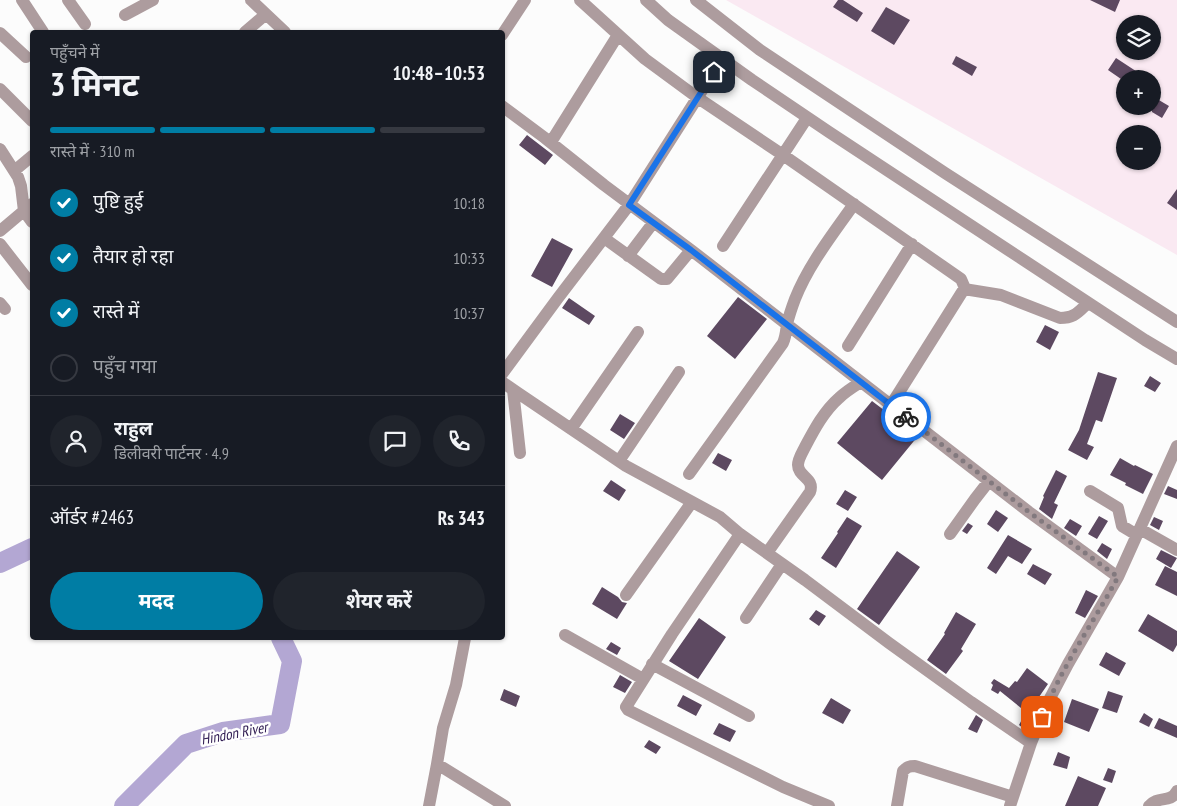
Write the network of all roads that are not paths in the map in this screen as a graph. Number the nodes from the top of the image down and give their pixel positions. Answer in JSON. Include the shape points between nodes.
{"nodes":[{"id":1,"x":22,"y":0,"type":"edge"},
{"id":2,"x":68,"y":0,"type":"edge"},
{"id":3,"x":152,"y":0,"type":"edge"},
{"id":4,"x":251,"y":0,"type":"edge"},
{"id":5,"x":525,"y":0,"type":"edge"},
{"id":6,"x":580,"y":0,"type":"edge"},
{"id":7,"x":646,"y":0,"type":"edge"},
{"id":8,"x":696,"y":0,"type":"edge"},
{"id":9,"x":126,"y":15,"type":"dead end"},
{"id":10,"x":265,"y":15,"type":"junction"},
{"id":11,"x":85,"y":24,"type":"dead end"},
{"id":12,"x":42,"y":30,"type":"edge"},
{"id":13,"x":247,"y":30,"type":"edge"},
{"id":14,"x":283,"y":30,"type":"edge"},
{"id":15,"x":505,"y":30,"type":"edge"},
{"id":16,"x":0,"y":33,"type":"edge"},
{"id":17,"x":618,"y":35,"type":"junction"},
{"id":18,"x":26,"y":57,"type":"dead end"},
{"id":19,"x":722,"y":59,"type":"junction"},
{"id":20,"x":0,"y":89,"type":"edge"},
{"id":21,"x":698,"y":98,"type":"junction"},
{"id":22,"x":505,"y":108,"type":"edge"},
{"id":23,"x":807,"y":118,"type":"junction"},
{"id":24,"x":30,"y":119,"type":"edge"},
{"id":25,"x":551,"y":142,"type":"junction"},
{"id":26,"x":0,"y":149,"type":"edge"},
{"id":27,"x":782,"y":155,"type":"junction"},
{"id":28,"x":30,"y":158,"type":"edge"},
{"id":29,"x":14,"y":171,"type":"junction"},
{"id":30,"x":854,"y":204,"type":"junction"},
{"id":31,"x":629,"y":205,"type":"junction"},
{"id":32,"x":28,"y":207,"type":"edge"},
{"id":33,"x":653,"y":223,"type":"junction"},
{"id":34,"x":2,"y":226,"type":"edge"},
{"id":35,"x":604,"y":238,"type":"junction"},
{"id":36,"x":0,"y":244,"type":"edge"},
{"id":37,"x":912,"y":244,"type":"junction"},
{"id":38,"x":723,"y":246,"type":"dead end"},
{"id":39,"x":691,"y":250,"type":"junction"},
{"id":40,"x":628,"y":256,"type":"junction"},
{"id":41,"x":30,"y":282,"type":"edge"},
{"id":42,"x":964,"y":289,"type":"junction"},
{"id":43,"x":1088,"y":303,"type":"junction"},
{"id":44,"x":1177,"y":322,"type":"edge"},
{"id":45,"x":787,"y":325,"type":"junction"},
{"id":46,"x":638,"y":332,"type":"dead end"},
{"id":47,"x":848,"y":346,"type":"dead end"},
{"id":48,"x":1177,"y":359,"type":"edge"},
{"id":49,"x":505,"y":370,"type":"edge"},
{"id":50,"x":679,"y":372,"type":"dead end"},
{"id":51,"x":860,"y":382,"type":"junction"},
{"id":52,"x":508,"y":386,"type":"edge"},
{"id":53,"x":891,"y":405,"type":"junction"},
{"id":54,"x":572,"y":429,"type":"junction"},
{"id":55,"x":1177,"y":446,"type":"edge"},
{"id":56,"x":520,"y":453,"type":"dead end"},
{"id":57,"x":619,"y":461,"type":"junction"},
{"id":58,"x":688,"y":474,"type":"dead end"},
{"id":59,"x":989,"y":481,"type":"junction"},
{"id":60,"x":1090,"y":491,"type":"dead end"},
{"id":61,"x":692,"y":502,"type":"junction"},
{"id":62,"x":1139,"y":532,"type":"junction"},
{"id":63,"x":740,"y":534,"type":"junction"},
{"id":64,"x":950,"y":534,"type":"dead end"},
{"id":65,"x":1177,"y":550,"type":"edge"},
{"id":66,"x":767,"y":553,"type":"junction"},
{"id":67,"x":782,"y":564,"type":"junction"},
{"id":68,"x":1118,"y":577,"type":"junction"},
{"id":69,"x":626,"y":595,"type":"dead end"},
{"id":70,"x":746,"y":618,"type":"dead end"},
{"id":71,"x":565,"y":635,"type":"dead end"},
{"id":72,"x":465,"y":640,"type":"edge"},
{"id":73,"x":652,"y":664,"type":"junction"},
{"id":74,"x":643,"y":679,"type":"junction"},
{"id":75,"x":749,"y":716,"type":"dead end"},
{"id":76,"x":1031,"y":743,"type":"junction"},
{"id":77,"x":437,"y":764,"type":"junction"},
{"id":78,"x":1177,"y":791,"type":"edge"},
{"id":79,"x":1012,"y":801,"type":"edge"},
{"id":80,"x":428,"y":806,"type":"edge"},
{"id":81,"x":505,"y":806,"type":"edge"},
{"id":82,"x":830,"y":806,"type":"edge"},
{"id":83,"x":897,"y":806,"type":"edge"},
{"id":84,"x":1150,"y":806,"type":"edge"}],
"edges":[{"from":1,"to":12,"type":"street"},
{"from":2,"to":11,"type":"street"},
{"from":3,"to":9,"type":"street"},
{"from":4,"to":10,"type":"street"},
{"from":5,"to":15,"type":"street"},
{"from":6,"to":17,"type":"street"},
{"from":7,"to":19,"type":"street"},
{"from":8,"to":44,"type":"street","via":[[760,50]]},
{"from":10,"to":13,"type":"street"},
{"from":10,"to":14,"type":"street"},
{"from":16,"to":18,"type":"street"},
{"from":17,"to":21,"type":"street"},
{"from":17,"to":25,"type":"street"},
{"from":19,"to":21,"type":"street"},
{"from":19,"to":23,"type":"street"},
{"from":20,"to":24,"type":"street"},
{"from":21,"to":27,"type":"street"},
{"from":21,"to":31,"type":"street"},
{"from":22,"to":25,"type":"street"},
{"from":23,"to":27,"type":"street"},
{"from":23,"to":43,"type":"street"},
{"from":25,"to":31,"type":"street"},
{"from":26,"to":29,"type":"street"},
{"from":27,"to":30,"type":"street"},
{"from":27,"to":38,"type":"street"},
{"from":28,"to":29,"type":"street"},
{"from":29,"to":32,"type":"street"},
{"from":30,"to":37,"type":"street"},
{"from":30,"to":45,"type":"street","via":[[805,277]]},
{"from":31,"to":33,"type":"street"},
{"from":31,"to":35,"type":"street"},
{"from":32,"to":34,"type":"street"},
{"from":33,"to":39,"type":"street"},
{"from":33,"to":40,"type":"street"},
{"from":35,"to":40,"type":"street"},
{"from":35,"to":49,"type":"street"},
{"from":36,"to":41,"type":"street"},
{"from":37,"to":42,"type":"street","via":[[961,279]]},
{"from":37,"to":47,"type":"street"},
{"from":39,"to":40,"type":"street","via":[[667,279],[661,279]]},
{"from":39,"to":45,"type":"street"},
{"from":42,"to":43,"type":"street","via":[[1001,295],[1060,318],[1070,318]]},
{"from":42,"to":53,"type":"street"},
{"from":43,"to":48,"type":"street"},
{"from":45,"to":51,"type":"street"},
{"from":45,"to":58,"type":"street","via":[[783,343]]},
{"from":46,"to":54,"type":"street"},
{"from":50,"to":57,"type":"street"},
{"from":51,"to":53,"type":"street"},
{"from":51,"to":66,"type":"street","via":[[837,399],[814,430],[798,464],[811,484],[810,492]]},
{"from":52,"to":54,"type":"street"},
{"from":52,"to":56,"type":"street"},
{"from":53,"to":59,"type":"street"},
{"from":54,"to":57,"type":"street"},
{"from":55,"to":62,"type":"street"},
{"from":57,"to":61,"type":"street"},
{"from":59,"to":64,"type":"street"},
{"from":59,"to":68,"type":"street"},
{"from":60,"to":62,"type":"street","via":[[1118,508],[1122,526]]},
{"from":61,"to":63,"type":"street","via":[[720,517]]},
{"from":61,"to":69,"type":"street"},
{"from":62,"to":65,"type":"street"},
{"from":62,"to":68,"type":"street"},
{"from":63,"to":66,"type":"street"},
{"from":63,"to":73,"type":"street"},
{"from":66,"to":67,"type":"street"},
{"from":67,"to":70,"type":"street"},
{"from":67,"to":76,"type":"street"},
{"from":68,"to":76,"type":"street","via":[[1047,704]]},
{"from":71,"to":74,"type":"street"},
{"from":72,"to":77,"type":"street","via":[[456,685],[442,728]]},
{"from":73,"to":74,"type":"street"},
{"from":73,"to":75,"type":"street"},
{"from":74,"to":82,"type":"street","via":[[627,704],[628,710],[783,787]]},
{"from":76,"to":79,"type":"street"},
{"from":77,"to":80,"type":"street"},
{"from":77,"to":81,"type":"street"},
{"from":78,"to":84,"type":"street","via":[[1175,796],[1153,801]]},
{"from":79,"to":83,"type":"street","via":[[910,766],[903,771]]}]}
